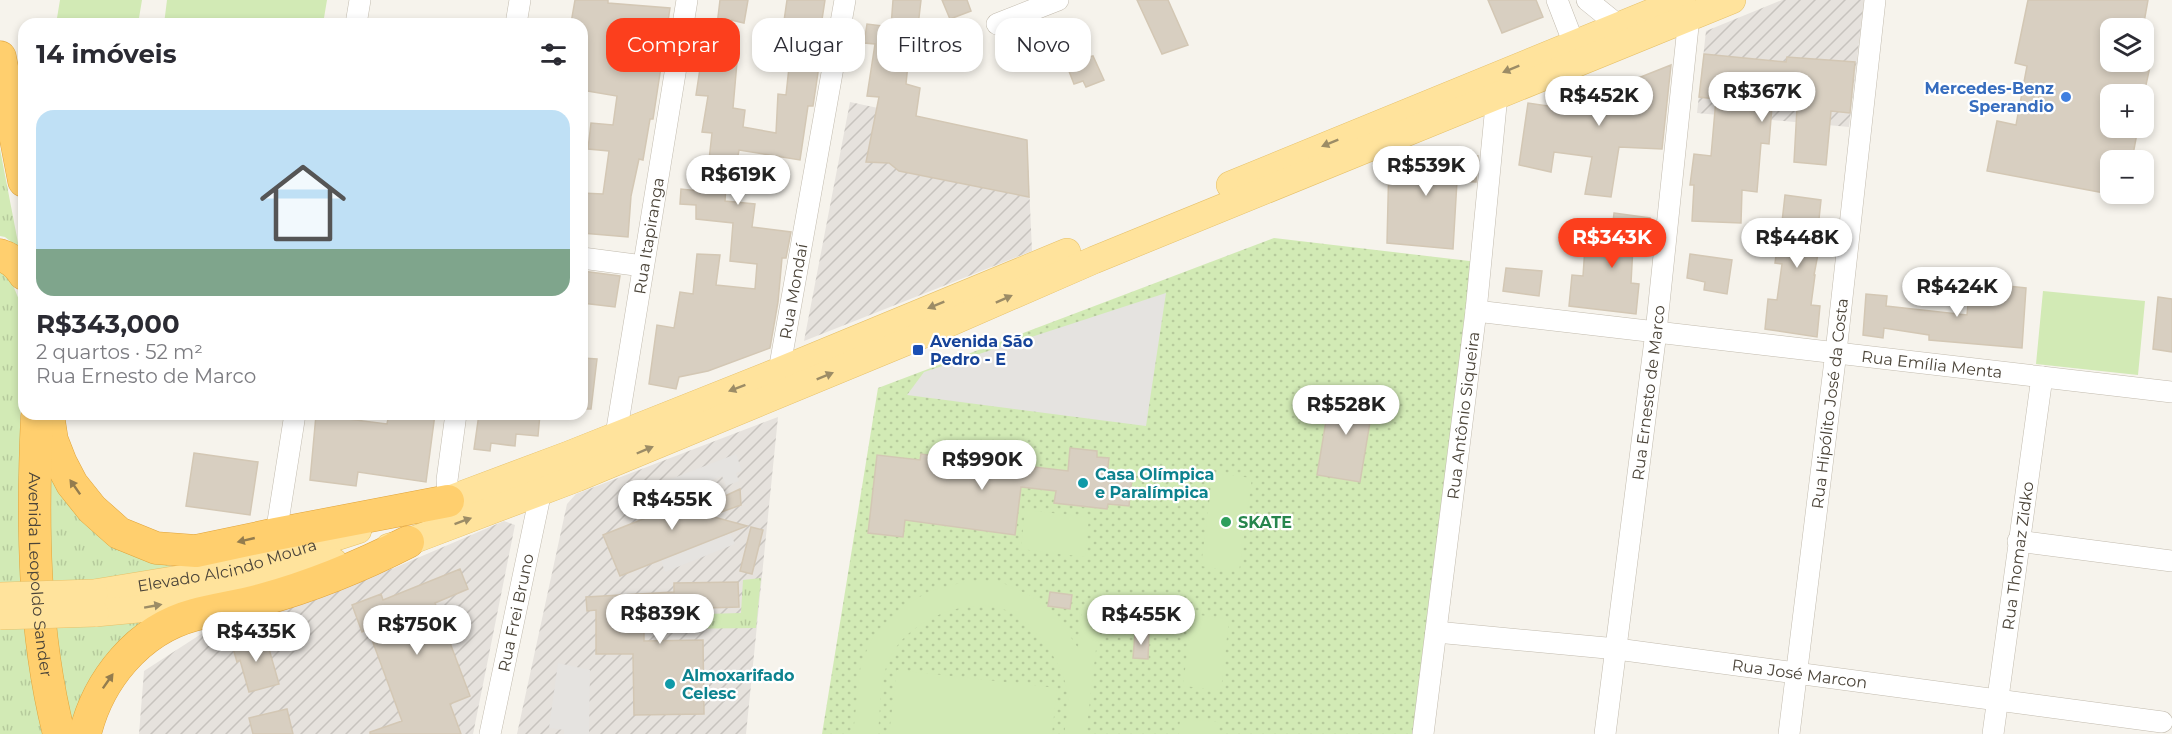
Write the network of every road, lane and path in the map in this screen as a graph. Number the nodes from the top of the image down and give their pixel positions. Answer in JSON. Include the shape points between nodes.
{"nodes":[{"id":1,"x":360,"y":0,"type":"edge"},
{"id":2,"x":519,"y":0,"type":"edge"},
{"id":3,"x":687,"y":0,"type":"edge"},
{"id":4,"x":845,"y":0,"type":"edge"},
{"id":5,"x":1058,"y":0,"type":"edge"},
{"id":6,"x":1557,"y":0,"type":"edge"},
{"id":7,"x":1587,"y":0,"type":"edge"},
{"id":8,"x":1732,"y":0,"type":"edge"},
{"id":9,"x":1875,"y":0,"type":"edge"},
{"id":10,"x":1686,"y":9,"type":"edge"},
{"id":11,"x":357,"y":18,"type":"edge"},
{"id":12,"x":517,"y":18,"type":"edge"},
{"id":13,"x":1013,"y":18,"type":"edge"},
{"id":14,"x":1619,"y":26,"type":"junction"},
{"id":15,"x":1574,"y":44,"type":"junction"},
{"id":16,"x":0,"y":57,"type":"edge"},
{"id":17,"x":1497,"y":95,"type":"junction"},
{"id":18,"x":18,"y":151,"type":"edge"},
{"id":19,"x":0,"y":255,"type":"edge"},
{"id":20,"x":588,"y":259,"type":"edge"},
{"id":21,"x":18,"y":265,"type":"edge"},
{"id":22,"x":643,"y":266,"type":"junction"},
{"id":23,"x":1476,"y":310,"type":"junction"},
{"id":24,"x":1656,"y":332,"type":"junction"},
{"id":25,"x":1836,"y":352,"type":"junction"},
{"id":26,"x":779,"y":371,"type":"junction"},
{"id":27,"x":2042,"y":377,"type":"junction"},
{"id":28,"x":2172,"y":392,"type":"edge"},
{"id":29,"x":37,"y":420,"type":"edge"},
{"id":30,"x":49,"y":420,"type":"edge"},
{"id":31,"x":294,"y":420,"type":"edge"},
{"id":32,"x":455,"y":420,"type":"edge"},
{"id":33,"x":616,"y":435,"type":"junction"},
{"id":34,"x":541,"y":491,"type":"junction"},
{"id":35,"x":448,"y":501,"type":"junction"},
{"id":36,"x":276,"y":534,"type":"junction"},
{"id":37,"x":2018,"y":541,"type":"junction"},
{"id":38,"x":408,"y":542,"type":"junction"},
{"id":39,"x":2172,"y":561,"type":"edge"},
{"id":40,"x":0,"y":596,"type":"edge"},
{"id":41,"x":94,"y":603,"type":"junction"},
{"id":42,"x":0,"y":616,"type":"edge"},
{"id":43,"x":1436,"y":632,"type":"junction"},
{"id":44,"x":1617,"y":650,"type":"junction"},
{"id":45,"x":1797,"y":673,"type":"junction"},
{"id":46,"x":1997,"y":702,"type":"junction"},
{"id":47,"x":2163,"y":722,"type":"dead end"},
{"id":48,"x":59,"y":734,"type":"edge"},
{"id":49,"x":85,"y":734,"type":"edge"},
{"id":50,"x":490,"y":734,"type":"edge"},
{"id":51,"x":1423,"y":734,"type":"edge"},
{"id":52,"x":1605,"y":734,"type":"edge"},
{"id":53,"x":1789,"y":734,"type":"edge"},
{"id":54,"x":1993,"y":734,"type":"edge"}],
"edges":[{"from":1,"to":11,"type":"street"},
{"from":2,"to":12,"type":"street"},
{"from":3,"to":22,"type":"street","name":"Rua Itapiranga"},
{"from":4,"to":26,"type":"street","name":"Rua Mondaí"},
{"from":5,"to":13,"type":"street"},
{"from":6,"to":15,"type":"street"},
{"from":7,"to":14,"type":"street"},
{"from":8,"to":10,"type":"main road"},
{"from":9,"to":25,"type":"street","name":"Rua Hipólito José da Costa"},
{"from":10,"to":14,"type":"main road"},
{"from":10,"to":17,"type":"main road"},
{"from":10,"to":24,"type":"street","name":"Rua Ernesto de Marco"},
{"from":14,"to":15,"type":"main road"},
{"from":15,"to":26,"type":"main road","one_way":true},
{"from":16,"to":18,"type":"highway"},
{"from":17,"to":23,"type":"street","name":"Rua Antônio Siqueira"},
{"from":34,"to":17,"type":"main road","one_way":true},
{"from":19,"to":21,"type":"highway"},
{"from":20,"to":22,"type":"street"},
{"from":22,"to":33,"type":"street","name":"Rua Itapiranga"},
{"from":23,"to":24,"type":"street","name":"Rua Emília Menta"},
{"from":23,"to":43,"type":"street","name":"Rua Antônio Siqueira"},
{"from":24,"to":25,"type":"street","name":"Rua Emília Menta"},
{"from":24,"to":44,"type":"street","name":"Rua Ernesto de Marco"},
{"from":25,"to":27,"type":"street","name":"Rua Emília Menta"},
{"from":25,"to":45,"type":"street","name":"Rua Hipólito José da Costa"},
{"from":26,"to":33,"type":"main road","one_way":true},
{"from":27,"to":28,"type":"street","name":"Rua Emília Menta"},
{"from":27,"to":37,"type":"street","name":"Rua Thomaz Zidko"},
{"from":29,"to":48,"type":"highway","name":"Avenida Leopoldo Sander","via":[[34,557],[45,657]]},
{"from":36,"to":30,"type":"highway","one_way":true,"via":[[196,551],[156,548],[119,533],[72,484],[52,440]]},
{"from":31,"to":36,"type":"street"},
{"from":32,"to":35,"type":"street"},
{"from":33,"to":35,"type":"main road"},
{"from":38,"to":34,"type":"main road","one_way":true},
{"from":34,"to":50,"type":"street","name":"Rua Frei Bruno"},
{"from":35,"to":36,"type":"highway"},
{"from":35,"to":41,"type":"main road","name":"Elevado Alcindo Moura","via":[[234,570]]},
{"from":37,"to":39,"type":"street"},
{"from":37,"to":46,"type":"street","name":"Rua Thomaz Zidko"},
{"from":41,"to":38,"type":"main road","name":"Elevado Alcindo Moura","one_way":true,"via":[[148,608],[236,590]]},
{"from":49,"to":38,"type":"highway","one_way":true,"via":[[104,684],[123,660],[172,624],[344,573]]},
{"from":40,"to":41,"type":"main road","name":"Elevado Alcindo Moura","bridge":true},
{"from":41,"to":42,"type":"main road","name":"Elevado Alcindo Moura","bridge":true},
{"from":43,"to":44,"type":"street","name":"Rua José Marcon"},
{"from":43,"to":51,"type":"street","name":"Rua Antônio Siqueira"},
{"from":44,"to":45,"type":"street","name":"Rua José Marcon"},
{"from":44,"to":52,"type":"street","name":"Rua Ernesto de Marco"},
{"from":45,"to":46,"type":"street","name":"Rua José Marcon"},
{"from":45,"to":53,"type":"street","name":"Rua Hipólito José da Costa"},
{"from":46,"to":47,"type":"street","name":"Rua José Marcon"},
{"from":46,"to":54,"type":"street","name":"Rua Thomaz Zidko"}]}
